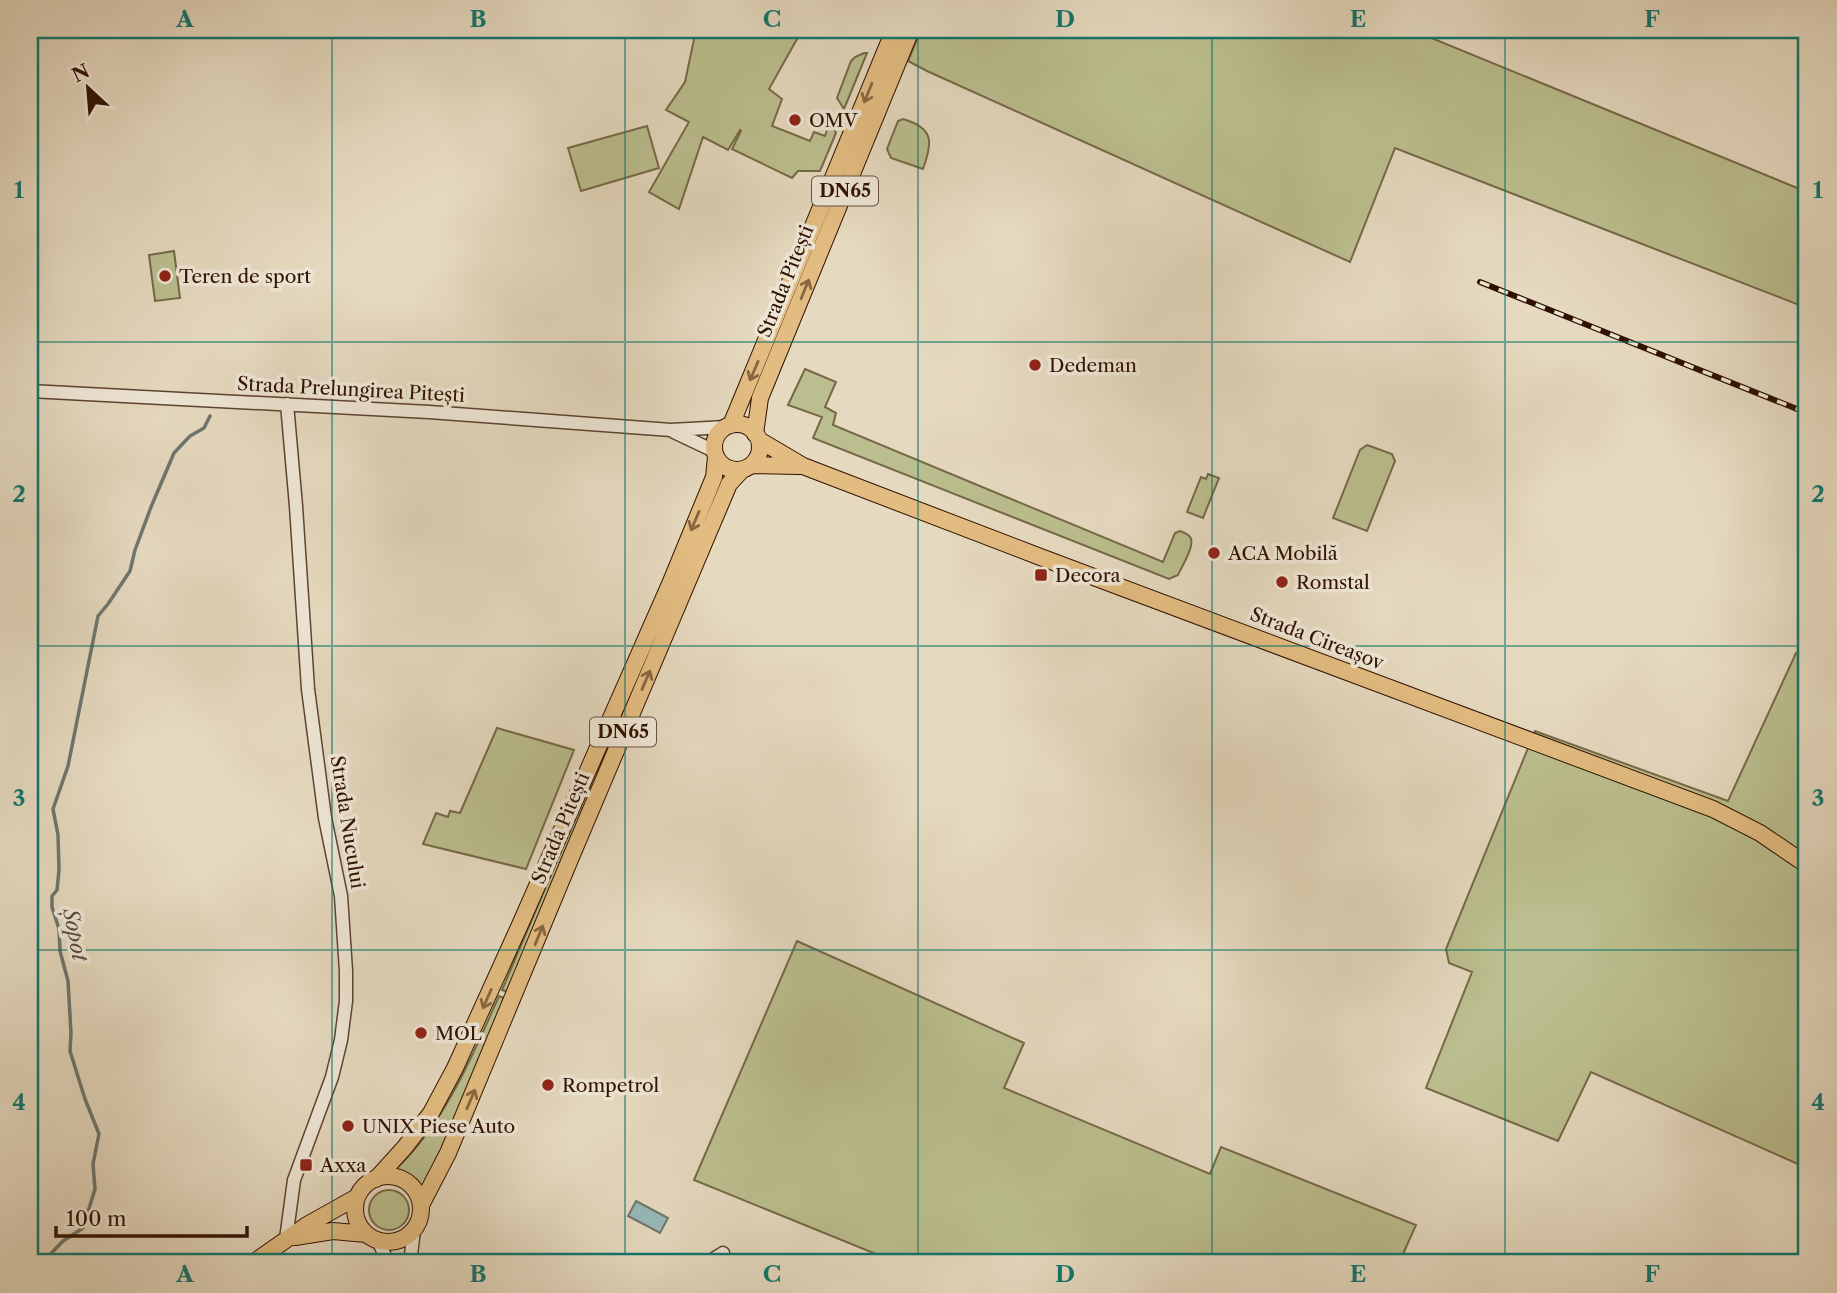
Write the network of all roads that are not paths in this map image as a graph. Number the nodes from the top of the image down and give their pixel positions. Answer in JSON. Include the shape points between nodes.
{"nodes":[{"id":1,"x":894,"y":30,"type":"edge"},
{"id":2,"x":911,"y":30,"type":"edge"},
{"id":3,"x":30,"y":391,"type":"edge"},
{"id":4,"x":287,"y":404,"type":"junction"},
{"id":5,"x":729,"y":426,"type":"junction"},
{"id":6,"x":671,"y":430,"type":"junction"},
{"id":7,"x":757,"y":437,"type":"junction"},
{"id":8,"x":715,"y":454,"type":"junction"},
{"id":9,"x":803,"y":466,"type":"junction"},
{"id":10,"x":747,"y":467,"type":"junction"},
{"id":11,"x":612,"y":738,"type":"junction"},
{"id":12,"x":1807,"y":866,"type":"edge"},
{"id":13,"x":376,"y":1179,"type":"junction"},
{"id":14,"x":357,"y":1198,"type":"junction"},
{"id":15,"x":421,"y":1205,"type":"junction"},
{"id":16,"x":414,"y":1230,"type":"junction"},
{"id":17,"x":372,"y":1237,"type":"junction"},
{"id":18,"x":286,"y":1239,"type":"junction"},
{"id":19,"x":723,"y":1253,"type":"dead end"},
{"id":20,"x":253,"y":1263,"type":"edge"},
{"id":21,"x":388,"y":1263,"type":"edge"},
{"id":22,"x":410,"y":1263,"type":"edge"},
{"id":23,"x":707,"y":1263,"type":"edge"}],
"edges":[{"from":1,"to":5,"type":"main road","name":"Strada Pitești","number":"DN65","one_way":true},
{"from":7,"to":2,"type":"main road","name":"Strada Pitești","number":"DN65","one_way":true,"via":[[760,398]]},
{"from":3,"to":4,"type":"street","name":"Strada Prelungirea Pitești"},
{"from":4,"to":6,"type":"street","name":"Strada Prelungirea Pitești"},
{"from":4,"to":18,"type":"street","name":"Strada Nucului","via":[[308,689],[325,818],[341,895],[346,1002],[332,1077],[294,1180]]},
{"from":5,"to":6,"type":"street","name":"Strada Prelungirea Pitești"},
{"from":5,"to":7,"type":"main road","via":[[749,428]]},
{"from":5,"to":8,"type":"main road","name":"Strada Pitești","number":"DN65","via":[[716,437]]},
{"from":6,"to":8,"type":"street","name":"Strada Prelungirea Pitești"},
{"from":7,"to":9,"type":"main road","name":"Strada Cireașov"},
{"from":7,"to":10,"type":"main road","name":"Strada Pitești","number":"DN65","via":[[758,456]]},
{"from":8,"to":10,"type":"main road","via":[[726,468]]},
{"from":8,"to":11,"type":"main road","name":"Strada Pitești","number":"DN65","one_way":true,"via":[[714,477]]},
{"from":9,"to":10,"type":"main road","name":"Strada Cireașov"},
{"from":9,"to":12,"type":"main road","name":"Strada Cireașov","via":[[1713,809],[1760,833]]},
{"from":11,"to":10,"type":"main road","name":"Strada Pitești","number":"DN65","one_way":true,"via":[[729,484]]},
{"from":11,"to":13,"type":"main road","name":"Strada Pitești","number":"DN65","one_way":true,"via":[[442,1096]]},
{"from":15,"to":11,"type":"main road","name":"Strada Pitești","number":"DN65","one_way":true,"via":[[448,1153]]},
{"from":13,"to":14,"type":"main road"},
{"from":13,"to":15,"type":"main road","via":[[389,1176],[410,1184]]},
{"from":14,"to":17,"type":"main road","via":[[355,1214],[361,1229]]},
{"from":14,"to":18,"type":"main road"},
{"from":15,"to":16,"type":"main road"},
{"from":16,"to":17,"type":"main road","via":[[396,1242]]},
{"from":16,"to":22,"type":"street"},
{"from":17,"to":18,"type":"main road","via":[[333,1231]]},
{"from":17,"to":21,"type":"street"},
{"from":18,"to":20,"type":"main road"},
{"from":19,"to":23,"type":"street"}]}
